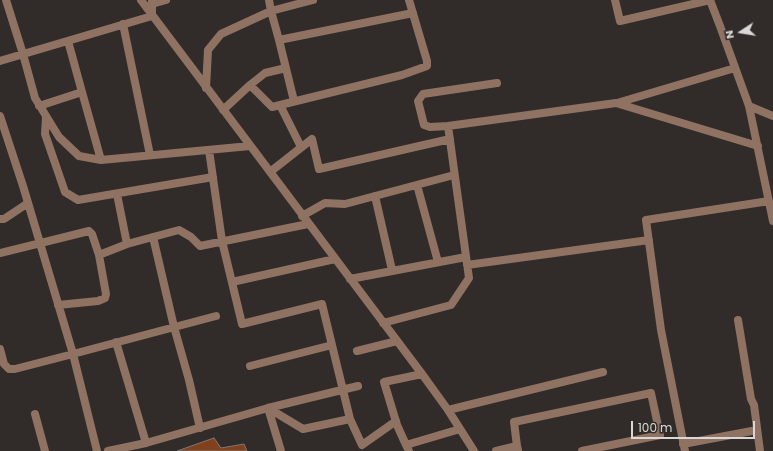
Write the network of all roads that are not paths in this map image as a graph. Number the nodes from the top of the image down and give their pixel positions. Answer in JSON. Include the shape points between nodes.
{"nodes":[{"id":1,"x":6,"y":0,"type":"edge"},
{"id":2,"x":141,"y":0,"type":"edge"},
{"id":3,"x":166,"y":0,"type":"edge"},
{"id":4,"x":269,"y":0,"type":"edge"},
{"id":5,"x":313,"y":0,"type":"edge"},
{"id":6,"x":409,"y":0,"type":"edge"},
{"id":7,"x":615,"y":0,"type":"edge"},
{"id":8,"x":710,"y":0,"type":"edge"},
{"id":9,"x":152,"y":2,"type":"edge"},
{"id":10,"x":271,"y":11,"type":"junction"},
{"id":11,"x":413,"y":13,"type":"junction"},
{"id":12,"x":152,"y":16,"type":"junction"},
{"id":13,"x":123,"y":24,"type":"junction"},
{"id":14,"x":279,"y":40,"type":"junction"},
{"id":15,"x":68,"y":41,"type":"junction"},
{"id":16,"x":23,"y":54,"type":"junction"},
{"id":17,"x":0,"y":60,"type":"edge"},
{"id":18,"x":286,"y":68,"type":"junction"},
{"id":19,"x":735,"y":68,"type":"junction"},
{"id":20,"x":497,"y":83,"type":"dead end"},
{"id":21,"x":250,"y":85,"type":"junction"},
{"id":22,"x":206,"y":88,"type":"junction"},
{"id":23,"x":82,"y":92,"type":"junction"},
{"id":24,"x":294,"y":101,"type":"junction"},
{"id":25,"x":616,"y":103,"type":"junction"},
{"id":26,"x":280,"y":105,"type":"junction"},
{"id":27,"x":40,"y":106,"type":"junction"},
{"id":28,"x":749,"y":106,"type":"junction"},
{"id":29,"x":223,"y":110,"type":"junction"},
{"id":30,"x":0,"y":116,"type":"edge"},
{"id":31,"x":773,"y":116,"type":"edge"},
{"id":32,"x":46,"y":117,"type":"junction"},
{"id":33,"x":448,"y":126,"type":"junction"},
{"id":34,"x":450,"y":139,"type":"junction"},
{"id":35,"x":250,"y":146,"type":"junction"},
{"id":36,"x":758,"y":146,"type":"junction"},
{"id":37,"x":300,"y":147,"type":"junction"},
{"id":38,"x":209,"y":150,"type":"junction"},
{"id":39,"x":150,"y":155,"type":"junction"},
{"id":40,"x":101,"y":160,"type":"junction"},
{"id":41,"x":270,"y":172,"type":"junction"},
{"id":42,"x":454,"y":175,"type":"junction"},
{"id":43,"x":213,"y":177,"type":"junction"},
{"id":44,"x":417,"y":185,"type":"junction"},
{"id":45,"x":117,"y":194,"type":"junction"},
{"id":46,"x":375,"y":196,"type":"junction"},
{"id":47,"x":769,"y":201,"type":"junction"},
{"id":48,"x":28,"y":203,"type":"junction"},
{"id":49,"x":302,"y":216,"type":"junction"},
{"id":50,"x":0,"y":219,"type":"edge"},
{"id":51,"x":773,"y":221,"type":"edge"},
{"id":52,"x":308,"y":224,"type":"junction"},
{"id":53,"x":153,"y":237,"type":"junction"},
{"id":54,"x":649,"y":240,"type":"junction"},
{"id":55,"x":222,"y":241,"type":"junction"},
{"id":56,"x":40,"y":243,"type":"junction"},
{"id":57,"x":127,"y":244,"type":"junction"},
{"id":58,"x":0,"y":253,"type":"edge"},
{"id":59,"x":99,"y":255,"type":"junction"},
{"id":60,"x":466,"y":257,"type":"junction"},
{"id":61,"x":335,"y":259,"type":"junction"},
{"id":62,"x":438,"y":262,"type":"junction"},
{"id":63,"x":467,"y":265,"type":"junction"},
{"id":64,"x":392,"y":270,"type":"junction"},
{"id":65,"x":350,"y":278,"type":"junction"},
{"id":66,"x":232,"y":282,"type":"junction"},
{"id":67,"x":58,"y":305,"type":"junction"},
{"id":68,"x":216,"y":316,"type":"dead end"},
{"id":69,"x":738,"y":320,"type":"dead end"},
{"id":70,"x":383,"y":322,"type":"junction"},
{"id":71,"x":174,"y":327,"type":"junction"},
{"id":72,"x":397,"y":341,"type":"junction"},
{"id":73,"x":116,"y":342,"type":"junction"},
{"id":74,"x":332,"y":345,"type":"junction"},
{"id":75,"x":0,"y":349,"type":"edge"},
{"id":76,"x":357,"y":351,"type":"dead end"},
{"id":77,"x":73,"y":354,"type":"junction"},
{"id":78,"x":250,"y":366,"type":"dead end"},
{"id":79,"x":603,"y":372,"type":"dead end"},
{"id":80,"x":422,"y":374,"type":"junction"},
{"id":81,"x":358,"y":386,"type":"dead end"},
{"id":82,"x":343,"y":390,"type":"junction"},
{"id":83,"x":268,"y":408,"type":"junction"},
{"id":84,"x":448,"y":410,"type":"junction"},
{"id":85,"x":35,"y":414,"type":"dead end"},
{"id":86,"x":350,"y":419,"type":"junction"},
{"id":87,"x":396,"y":421,"type":"junction"},
{"id":88,"x":200,"y":428,"type":"junction"},
{"id":89,"x":460,"y":429,"type":"junction"},
{"id":90,"x":757,"y":430,"type":"junction"},
{"id":91,"x":146,"y":443,"type":"junction"},
{"id":92,"x":362,"y":448,"type":"edge"},
{"id":93,"x":408,"y":448,"type":"edge"},
{"id":94,"x":684,"y":448,"type":"edge"},
{"id":95,"x":517,"y":449,"type":"edge"},
{"id":96,"x":45,"y":451,"type":"edge"},
{"id":97,"x":97,"y":451,"type":"edge"},
{"id":98,"x":108,"y":451,"type":"edge"},
{"id":99,"x":281,"y":451,"type":"edge"},
{"id":100,"x":474,"y":451,"type":"edge"},
{"id":101,"x":496,"y":451,"type":"edge"},
{"id":102,"x":582,"y":451,"type":"edge"},
{"id":103,"x":760,"y":451,"type":"edge"}],
"edges":[{"from":1,"to":16,"type":"street"},
{"from":2,"to":12,"type":"street"},
{"from":3,"to":9,"type":"street"},
{"from":4,"to":10,"type":"street"},
{"from":5,"to":10,"type":"street"},
{"from":6,"to":11,"type":"street"},
{"from":7,"to":8,"type":"street","via":[[620,21]]},
{"from":8,"to":19,"type":"street"},
{"from":9,"to":12,"type":"street"},
{"from":10,"to":14,"type":"street"},
{"from":10,"to":22,"type":"street","via":[[221,34],[208,50]]},
{"from":11,"to":14,"type":"street"},
{"from":11,"to":24,"type":"street","via":[[427,66],[402,75]]},
{"from":12,"to":13,"type":"street"},
{"from":12,"to":22,"type":"street"},
{"from":13,"to":15,"type":"street"},
{"from":13,"to":39,"type":"street"},
{"from":14,"to":18,"type":"street"},
{"from":15,"to":16,"type":"street"},
{"from":15,"to":23,"type":"street"},
{"from":16,"to":17,"type":"street"},
{"from":16,"to":27,"type":"street","via":[[35,98]]},
{"from":18,"to":21,"type":"street","via":[[265,74]]},
{"from":18,"to":24,"type":"street"},
{"from":19,"to":25,"type":"street"},
{"from":19,"to":28,"type":"street"},
{"from":20,"to":33,"type":"street","via":[[423,94],[418,101],[424,125]]},
{"from":21,"to":26,"type":"street","via":[[272,106]]},
{"from":21,"to":29,"type":"street"},
{"from":22,"to":29,"type":"street"},
{"from":23,"to":27,"type":"street"},
{"from":23,"to":40,"type":"street"},
{"from":24,"to":26,"type":"street"},
{"from":25,"to":33,"type":"street"},
{"from":25,"to":36,"type":"street"},
{"from":26,"to":37,"type":"street"},
{"from":27,"to":32,"type":"street"},
{"from":28,"to":31,"type":"street"},
{"from":28,"to":36,"type":"street"},
{"from":29,"to":35,"type":"street"},
{"from":30,"to":48,"type":"street"},
{"from":32,"to":40,"type":"street","via":[[58,137],[79,156]]},
{"from":32,"to":45,"type":"street","via":[[46,134],[65,192],[78,200]]},
{"from":33,"to":34,"type":"street"},
{"from":34,"to":37,"type":"street","via":[[319,169],[312,138]]},
{"from":34,"to":42,"type":"street"},
{"from":35,"to":38,"type":"street"},
{"from":35,"to":41,"type":"street"},
{"from":36,"to":47,"type":"street"},
{"from":37,"to":41,"type":"street"},
{"from":38,"to":39,"type":"street"},
{"from":38,"to":43,"type":"street"},
{"from":39,"to":40,"type":"street"},
{"from":41,"to":49,"type":"street"},
{"from":42,"to":44,"type":"street"},
{"from":42,"to":60,"type":"street"},
{"from":43,"to":45,"type":"street"},
{"from":43,"to":55,"type":"street"},
{"from":44,"to":46,"type":"street"},
{"from":44,"to":62,"type":"street"},
{"from":45,"to":57,"type":"street"},
{"from":46,"to":49,"type":"street","via":[[345,204],[325,204]]},
{"from":46,"to":64,"type":"street"},
{"from":47,"to":51,"type":"street"},
{"from":47,"to":54,"type":"street","via":[[646,220]]},
{"from":48,"to":50,"type":"street"},
{"from":48,"to":56,"type":"street"},
{"from":49,"to":52,"type":"street"},
{"from":52,"to":55,"type":"street"},
{"from":52,"to":61,"type":"street"},
{"from":53,"to":55,"type":"street","via":[[179,230],[200,246]]},
{"from":53,"to":57,"type":"street"},
{"from":53,"to":71,"type":"street"},
{"from":54,"to":63,"type":"street"},
{"from":54,"to":94,"type":"street","via":[[661,330]]},
{"from":55,"to":66,"type":"street"},
{"from":56,"to":58,"type":"street"},
{"from":56,"to":59,"type":"street","via":[[89,231]]},
{"from":56,"to":67,"type":"street"},
{"from":57,"to":59,"type":"street"},
{"from":59,"to":67,"type":"street","via":[[105,298]]},
{"from":60,"to":62,"type":"street"},
{"from":60,"to":63,"type":"street"},
{"from":61,"to":65,"type":"street"},
{"from":61,"to":66,"type":"street"},
{"from":62,"to":64,"type":"street"},
{"from":63,"to":70,"type":"street","via":[[469,278],[451,305]]},
{"from":64,"to":65,"type":"street"},
{"from":65,"to":70,"type":"street"},
{"from":66,"to":74,"type":"street","via":[[242,324],[322,304]]},
{"from":67,"to":77,"type":"street"},
{"from":68,"to":71,"type":"street"},
{"from":69,"to":90,"type":"street"},
{"from":70,"to":72,"type":"street"},
{"from":71,"to":73,"type":"street"},
{"from":71,"to":88,"type":"street"},
{"from":72,"to":76,"type":"street"},
{"from":72,"to":80,"type":"street"},
{"from":73,"to":77,"type":"street"},
{"from":73,"to":91,"type":"street"},
{"from":74,"to":78,"type":"street"},
{"from":74,"to":82,"type":"street"},
{"from":75,"to":77,"type":"street","via":[[4,364],[9,369]]},
{"from":77,"to":97,"type":"street"},
{"from":79,"to":84,"type":"street"},
{"from":80,"to":84,"type":"street"},
{"from":80,"to":87,"type":"street","via":[[384,382]]},
{"from":81,"to":82,"type":"street"},
{"from":82,"to":83,"type":"street"},
{"from":82,"to":86,"type":"street"},
{"from":83,"to":86,"type":"street","via":[[303,429]]},
{"from":83,"to":88,"type":"street"},
{"from":83,"to":99,"type":"street"},
{"from":84,"to":89,"type":"street"},
{"from":85,"to":96,"type":"street"},
{"from":86,"to":92,"type":"street"},
{"from":87,"to":92,"type":"street"},
{"from":87,"to":93,"type":"street"},
{"from":88,"to":91,"type":"street"},
{"from":89,"to":93,"type":"street"},
{"from":89,"to":100,"type":"street"},
{"from":90,"to":94,"type":"street"},
{"from":90,"to":103,"type":"street"},
{"from":91,"to":98,"type":"street"},
{"from":95,"to":101,"type":"street"},
{"from":95,"to":102,"type":"street","via":[[514,422],[651,393],[660,435]]}]}
